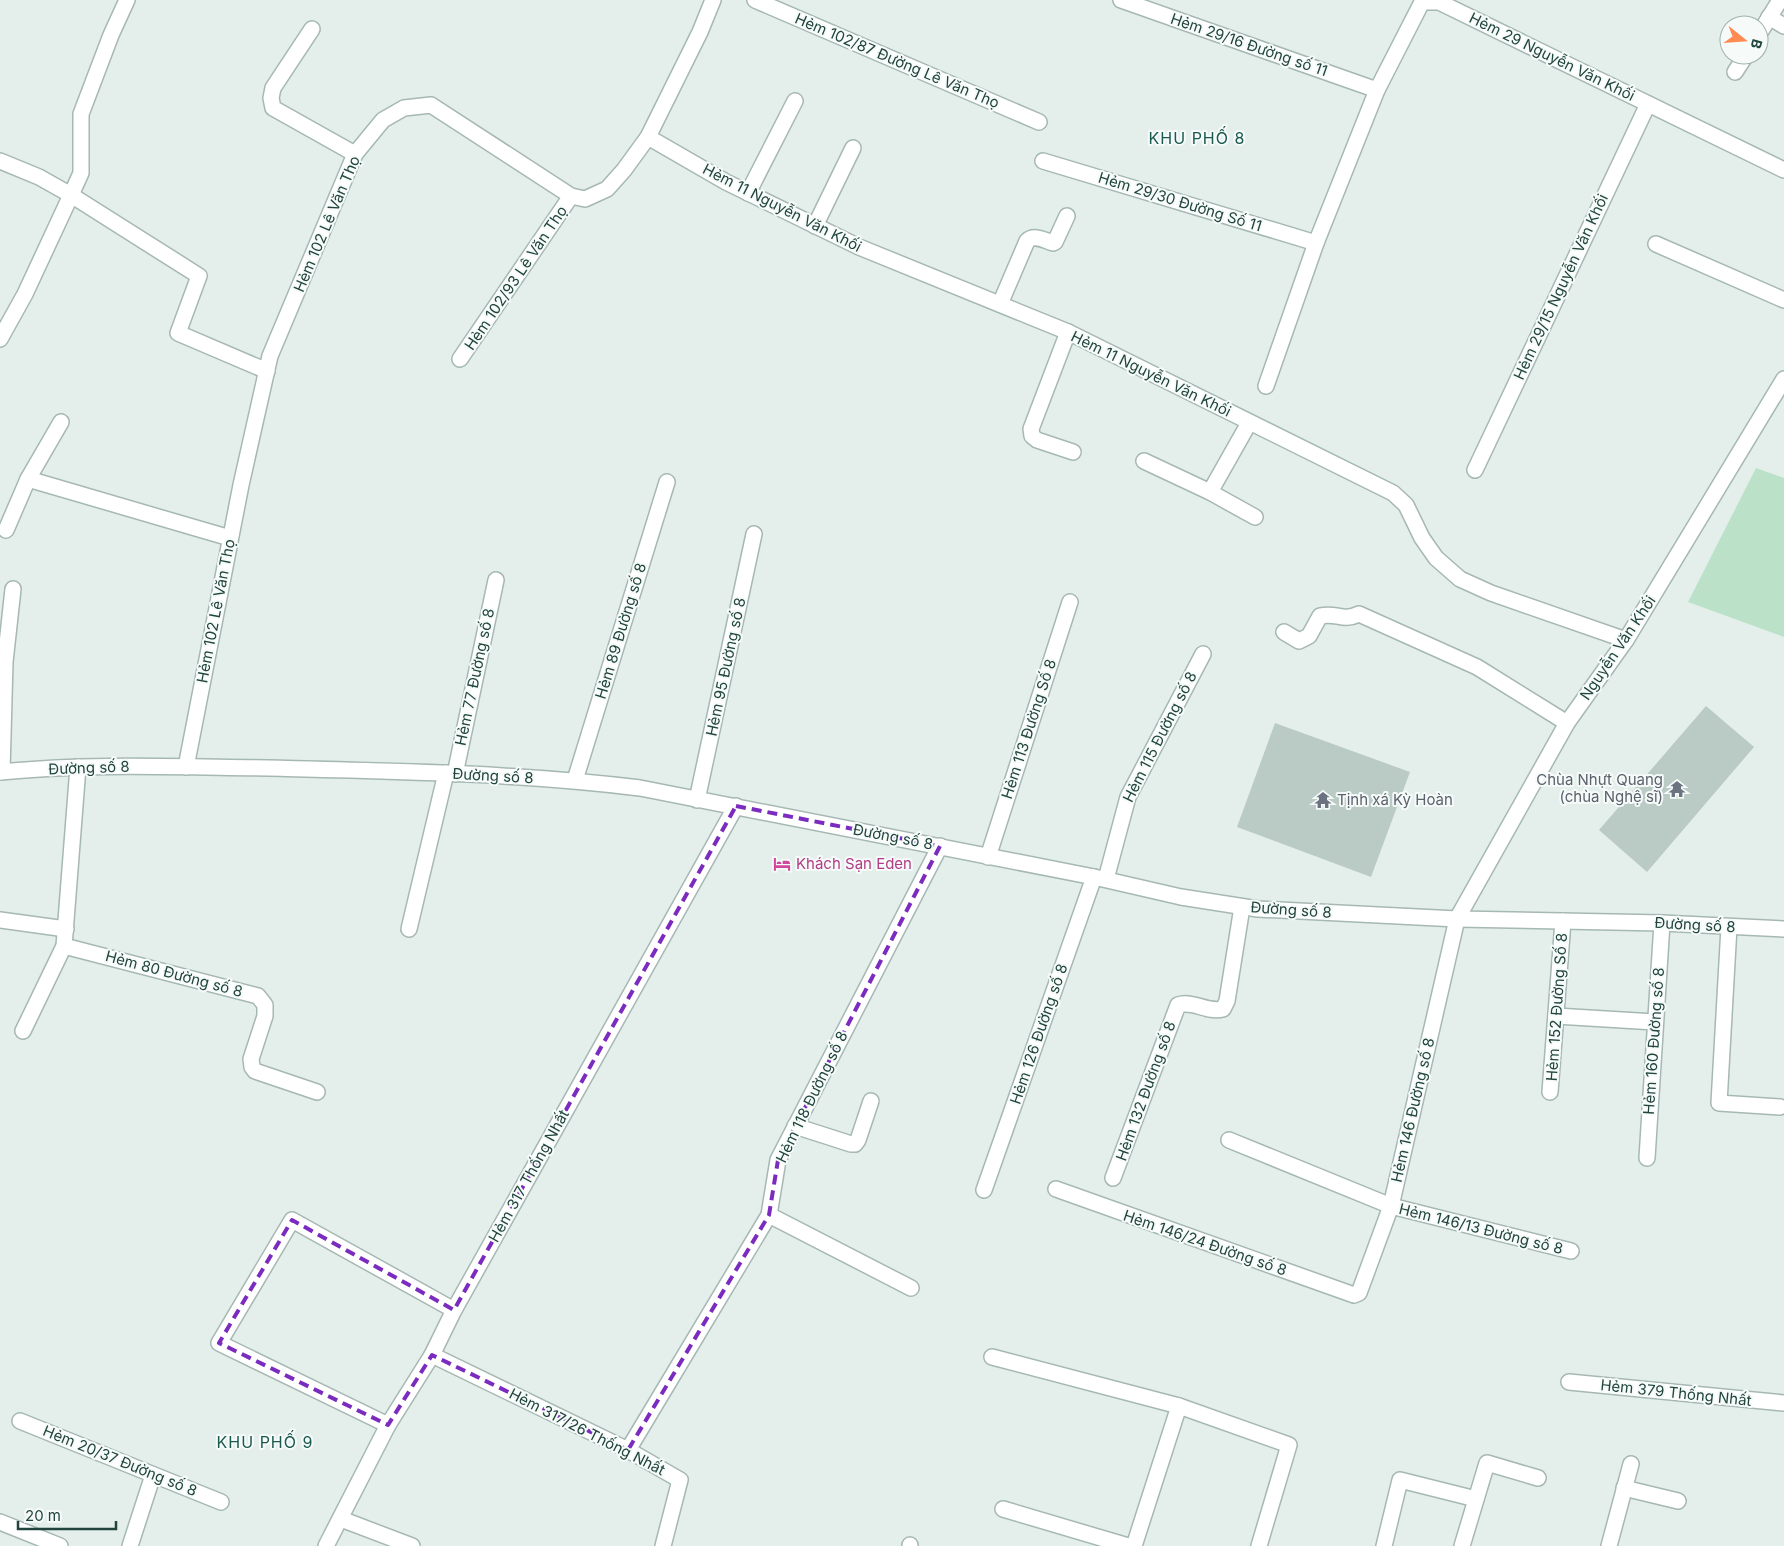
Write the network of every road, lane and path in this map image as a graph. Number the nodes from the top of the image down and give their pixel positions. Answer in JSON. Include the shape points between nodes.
{"nodes":[{"id":1,"x":126,"y":0,"type":"edge"},
{"id":2,"x":713,"y":0,"type":"edge"},
{"id":3,"x":755,"y":0,"type":"edge"},
{"id":4,"x":1121,"y":0,"type":"edge"},
{"id":5,"x":1780,"y":0,"type":"edge"},
{"id":6,"x":1770,"y":17,"type":"joint"},
{"id":7,"x":1784,"y":26,"type":"edge"},
{"id":8,"x":312,"y":29,"type":"dead end"},
{"id":9,"x":1740,"y":65,"type":"edge"},
{"id":10,"x":1735,"y":72,"type":"dead end"},
{"id":11,"x":1377,"y":90,"type":"junction"},
{"id":12,"x":795,"y":101,"type":"dead end"},
{"id":13,"x":1648,"y":104,"type":"junction"},
{"id":14,"x":1039,"y":122,"type":"dead end"},
{"id":15,"x":648,"y":137,"type":"junction"},
{"id":16,"x":853,"y":148,"type":"dead end"},
{"id":17,"x":355,"y":154,"type":"junction"},
{"id":18,"x":0,"y":161,"type":"edge"},
{"id":19,"x":1044,"y":161,"type":"dead end"},
{"id":20,"x":1784,"y":170,"type":"edge"},
{"id":21,"x":748,"y":193,"type":"junction"},
{"id":22,"x":71,"y":195,"type":"junction"},
{"id":23,"x":572,"y":196,"type":"junction"},
{"id":24,"x":1067,"y":216,"type":"dead end"},
{"id":25,"x":815,"y":226,"type":"junction"},
{"id":26,"x":1316,"y":243,"type":"junction"},
{"id":27,"x":1656,"y":244,"type":"dead end"},
{"id":28,"x":1784,"y":300,"type":"edge"},
{"id":29,"x":1000,"y":304,"type":"junction"},
{"id":30,"x":1068,"y":332,"type":"junction"},
{"id":31,"x":0,"y":339,"type":"edge"},
{"id":32,"x":460,"y":359,"type":"dead end"},
{"id":33,"x":267,"y":371,"type":"junction"},
{"id":34,"x":1784,"y":379,"type":"edge"},
{"id":35,"x":1266,"y":386,"type":"dead end"},
{"id":36,"x":61,"y":422,"type":"dead end"},
{"id":37,"x":1249,"y":423,"type":"junction"},
{"id":38,"x":1073,"y":452,"type":"dead end"},
{"id":39,"x":1144,"y":460,"type":"dead end"},
{"id":40,"x":1475,"y":470,"type":"dead end"},
{"id":41,"x":28,"y":479,"type":"junction"},
{"id":42,"x":667,"y":482,"type":"dead end"},
{"id":43,"x":1210,"y":492,"type":"junction"},
{"id":44,"x":1255,"y":517,"type":"dead end"},
{"id":45,"x":6,"y":530,"type":"dead end"},
{"id":46,"x":754,"y":534,"type":"dead end"},
{"id":47,"x":230,"y":538,"type":"junction"},
{"id":48,"x":496,"y":580,"type":"dead end"},
{"id":49,"x":13,"y":589,"type":"dead end"},
{"id":50,"x":1070,"y":602,"type":"dead end"},
{"id":51,"x":1284,"y":632,"type":"dead end"},
{"id":52,"x":1626,"y":640,"type":"junction"},
{"id":53,"x":1202,"y":654,"type":"dead end"},
{"id":54,"x":1567,"y":723,"type":"junction"},
{"id":55,"x":78,"y":766,"type":"junction"},
{"id":56,"x":186,"y":767,"type":"junction"},
{"id":57,"x":1,"y":772,"type":"edge"},
{"id":58,"x":451,"y":773,"type":"junction"},
{"id":59,"x":575,"y":780,"type":"junction"},
{"id":60,"x":697,"y":800,"type":"junction"},
{"id":61,"x":736,"y":806,"type":"junction"},
{"id":62,"x":940,"y":846,"type":"junction"},
{"id":63,"x":988,"y":857,"type":"junction"},
{"id":64,"x":1100,"y":878,"type":"junction"},
{"id":65,"x":1242,"y":907,"type":"junction"},
{"id":66,"x":1457,"y":919,"type":"junction"},
{"id":67,"x":0,"y":920,"type":"edge"},
{"id":68,"x":1563,"y":921,"type":"junction"},
{"id":69,"x":1662,"y":923,"type":"junction"},
{"id":70,"x":1729,"y":927,"type":"junction"},
{"id":71,"x":66,"y":929,"type":"junction"},
{"id":72,"x":409,"y":929,"type":"dead end"},
{"id":73,"x":1784,"y":930,"type":"edge"},
{"id":74,"x":64,"y":946,"type":"junction"},
{"id":75,"x":1556,"y":1016,"type":"junction"},
{"id":76,"x":1655,"y":1022,"type":"junction"},
{"id":77,"x":24,"y":1031,"type":"dead end"},
{"id":78,"x":317,"y":1092,"type":"dead end"},
{"id":79,"x":1550,"y":1092,"type":"dead end"},
{"id":80,"x":871,"y":1101,"type":"dead end"},
{"id":81,"x":1780,"y":1107,"type":"dead end"},
{"id":82,"x":795,"y":1126,"type":"junction"},
{"id":83,"x":1229,"y":1140,"type":"dead end"},
{"id":84,"x":1647,"y":1158,"type":"dead end"},
{"id":85,"x":1113,"y":1178,"type":"dead end"},
{"id":86,"x":1056,"y":1189,"type":"dead end"},
{"id":87,"x":984,"y":1190,"type":"dead end"},
{"id":88,"x":1391,"y":1206,"type":"junction"},
{"id":89,"x":769,"y":1215,"type":"junction"},
{"id":90,"x":1571,"y":1251,"type":"dead end"},
{"id":91,"x":911,"y":1288,"type":"dead end"},
{"id":92,"x":1354,"y":1295,"type":"joint"},
{"id":93,"x":454,"y":1310,"type":"junction"},
{"id":94,"x":432,"y":1355,"type":"junction"},
{"id":95,"x":992,"y":1357,"type":"dead end"},
{"id":96,"x":1569,"y":1382,"type":"dead end"},
{"id":97,"x":1784,"y":1403,"type":"edge"},
{"id":98,"x":1179,"y":1406,"type":"junction"},
{"id":99,"x":20,"y":1421,"type":"dead end"},
{"id":100,"x":388,"y":1426,"type":"junction"},
{"id":101,"x":628,"y":1450,"type":"junction"},
{"id":102,"x":1631,"y":1464,"type":"dead end"},
{"id":103,"x":153,"y":1474,"type":"junction"},
{"id":104,"x":1538,"y":1478,"type":"dead end"},
{"id":105,"x":1624,"y":1488,"type":"junction"},
{"id":106,"x":1476,"y":1499,"type":"junction"},
{"id":107,"x":1678,"y":1501,"type":"dead end"},
{"id":108,"x":220,"y":1502,"type":"dead end"},
{"id":109,"x":1003,"y":1509,"type":"dead end"},
{"id":110,"x":341,"y":1519,"type":"junction"},
{"id":111,"x":0,"y":1522,"type":"edge"},
{"id":112,"x":60,"y":1546,"type":"edge"},
{"id":113,"x":130,"y":1546,"type":"edge"},
{"id":114,"x":326,"y":1546,"type":"edge"},
{"id":115,"x":412,"y":1546,"type":"edge"},
{"id":116,"x":663,"y":1546,"type":"edge"},
{"id":117,"x":1128,"y":1546,"type":"edge"},
{"id":118,"x":1134,"y":1546,"type":"edge"},
{"id":119,"x":1259,"y":1546,"type":"edge"},
{"id":120,"x":1384,"y":1546,"type":"edge"},
{"id":121,"x":1462,"y":1546,"type":"edge"},
{"id":122,"x":1608,"y":1546,"type":"edge"}],
"edges":[{"from":1,"to":22,"type":"street","via":[[81,114],[81,173]]},
{"from":2,"to":15,"type":"street"},
{"from":3,"to":14,"type":"street","name":"Hẻm 102/87 Đường Lê Văn Thọ"},
{"from":4,"to":11,"type":"street","name":"Hẻm 29/16 Đường số 11"},
{"from":5,"to":6,"type":"street"},
{"from":6,"to":7,"type":"street"},
{"from":8,"to":17,"type":"street","via":[[273,88],[270,98],[273,108]]},
{"from":9,"to":10,"type":"street"},
{"from":11,"to":13,"type":"street","name":"Hẻm 29 Nguyễn Văn Khối","via":[[1422,2],[1439,2]]},
{"from":11,"to":26,"type":"street","name":"Hẻm 29 Nguyễn Văn Khối"},
{"from":12,"to":21,"type":"street"},
{"from":13,"to":20,"type":"street","name":"Hẻm 29 Nguyễn Văn Khối"},
{"from":13,"to":40,"type":"street","name":"Hẻm 29/15 Nguyễn Văn Khối"},
{"from":15,"to":21,"type":"street","name":"Hẻm 11 Nguyễn Văn Khối"},
{"from":15,"to":23,"type":"street","via":[[607,189],[585,199]]},
{"from":16,"to":25,"type":"street"},
{"from":17,"to":23,"type":"street","name":"Hẻm 102 Lê Văn Thọ","via":[[383,120],[404,108],[431,105]]},
{"from":17,"to":33,"type":"street","name":"Hẻm 102 Lê Văn Thọ","via":[[270,356]]},
{"from":18,"to":22,"type":"street"},
{"from":19,"to":26,"type":"street","name":"Hẻm 29/30 Đường Số 11"},
{"from":21,"to":25,"type":"street","name":"Hẻm 11 Nguyễn Văn Khối"},
{"from":22,"to":31,"type":"street","via":[[25,294]]},
{"from":22,"to":33,"type":"street","via":[[199,276],[178,333]]},
{"from":23,"to":32,"type":"street","name":"Hẻm 102/93 Lê Văn Thọ"},
{"from":24,"to":29,"type":"street","via":[[1055,242],[1035,237],[1027,241]]},
{"from":25,"to":29,"type":"street","name":"Hẻm 11 Nguyễn Văn Khối"},
{"from":26,"to":35,"type":"street","name":"Hẻm 29 Nguyễn Văn Khối"},
{"from":27,"to":28,"type":"street"},
{"from":29,"to":30,"type":"street","name":"Hẻm 11 Nguyễn Văn Khối"},
{"from":30,"to":37,"type":"street","name":"Hẻm 11 Nguyễn Văn Khối"},
{"from":30,"to":38,"type":"street","via":[[1031,429],[1037,440]]},
{"from":33,"to":47,"type":"street","name":"Hẻm 102 Lê Văn Thọ"},
{"from":34,"to":52,"type":"street","name":"Nguyễn Văn Khối"},
{"from":36,"to":41,"type":"street"},
{"from":37,"to":43,"type":"street"},
{"from":37,"to":52,"type":"street","name":"Hẻm 11 Nguyễn Văn Khối","via":[[1393,494],[1406,505],[1436,558],[1460,579]]},
{"from":39,"to":43,"type":"street"},
{"from":41,"to":45,"type":"street"},
{"from":41,"to":47,"type":"street"},
{"from":42,"to":59,"type":"street","name":"Hẻm 89 Đường số 8"},
{"from":43,"to":44,"type":"street"},
{"from":46,"to":60,"type":"street","name":"Hẻm 95 Đường số 8"},
{"from":47,"to":56,"type":"street","name":"Hẻm 102 Lê Văn Thọ"},
{"from":48,"to":58,"type":"street","name":"Hẻm 77 Đường số 8"},
{"from":49,"to":57,"type":"street","via":[[5,662]]},
{"from":50,"to":63,"type":"street","name":"Hẻm 113 Đường Số 8"},
{"from":51,"to":54,"type":"street","via":[[1299,641],[1309,636],[1320,616],[1331,613],[1342,618],[1359,614],[1477,666]]},
{"from":52,"to":54,"type":"street","name":"Nguyễn Văn Khối"},
{"from":53,"to":64,"type":"street","name":"Hẻm 115 Đường số 8","via":[[1128,797]]},
{"from":54,"to":66,"type":"street","name":"Nguyễn Văn Khối"},
{"from":55,"to":56,"type":"street","name":"Đường số 8"},
{"from":55,"to":57,"type":"street","name":"Đường số 8"},
{"from":55,"to":71,"type":"street"},
{"from":56,"to":58,"type":"street","name":"Đường số 8"},
{"from":58,"to":59,"type":"street","name":"Đường số 8"},
{"from":58,"to":72,"type":"street","name":"Hẻm 77 Đường số 8"},
{"from":59,"to":60,"type":"street","name":"Đường số 8","via":[[640,788]]},
{"from":60,"to":61,"type":"street","name":"Đường số 8"},
{"from":61,"to":62,"type":"street","name":"Đường số 8"},
{"from":61,"to":93,"type":"street","name":"Hẻm 317 Thống Nhất"},
{"from":62,"to":63,"type":"street","name":"Đường số 8"},
{"from":62,"to":82,"type":"street","name":"Hẻm 118 Đường số 8"},
{"from":63,"to":64,"type":"street","name":"Đường số 8"},
{"from":64,"to":65,"type":"street","name":"Đường số 8"},
{"from":64,"to":87,"type":"street","name":"Hẻm 126 Đường số 8"},
{"from":65,"to":66,"type":"street","name":"Đường số 8"},
{"from":65,"to":85,"type":"street","name":"Hẻm 132 Đường số 8","via":[[1227,1001],[1223,1009],[1213,1012],[1185,1003],[1178,1005]]},
{"from":66,"to":68,"type":"street","name":"Đường số 8"},
{"from":66,"to":88,"type":"street","name":"Hẻm 146 Đường số 8"},
{"from":67,"to":71,"type":"street"},
{"from":68,"to":69,"type":"street","name":"Đường số 8"},
{"from":68,"to":75,"type":"street","name":"Hẻm 152 Đường Số 8"},
{"from":69,"to":70,"type":"street","name":"Đường số 8"},
{"from":69,"to":76,"type":"street","name":"Hẻm 160 Đường số 8"},
{"from":70,"to":73,"type":"street","name":"Đường số 8"},
{"from":70,"to":81,"type":"street","via":[[1719,1103]]},
{"from":71,"to":74,"type":"street"},
{"from":74,"to":77,"type":"street"},
{"from":74,"to":78,"type":"street","name":"Hẻm 80 Đường số 8","via":[[258,996],[265,1005],[265,1016],[251,1059],[255,1072]]},
{"from":75,"to":76,"type":"street"},
{"from":75,"to":79,"type":"street","name":"Hẻm 152 Đường Số 8"},
{"from":76,"to":84,"type":"street","name":"Hẻm 160 Đường số 8"},
{"from":80,"to":82,"type":"street","via":[[856,1144]]},
{"from":82,"to":89,"type":"street","name":"Hẻm 118 Đường số 8","via":[[778,1160]]},
{"from":83,"to":88,"type":"street","name":"Hẻm 146/13 Đường số 8"},
{"from":86,"to":92,"type":"street","name":"Hẻm 146/24 Đường số 8"},
{"from":88,"to":90,"type":"street","name":"Hẻm 146/13 Đường số 8"},
{"from":88,"to":92,"type":"street","name":"Hẻm 146 Đường số 8","via":[[1361,1289]]},
{"from":89,"to":91,"type":"street"},
{"from":89,"to":101,"type":"street","name":"Hẻm 118 Đường số 8"},
{"from":93,"to":94,"type":"street","name":"Hẻm 317 Thống Nhất"},
{"from":93,"to":100,"type":"street","via":[[292,1220],[219,1343]]},
{"from":94,"to":100,"type":"street","name":"Hẻm 317 Thống Nhất"},
{"from":94,"to":101,"type":"street","name":"Hẻm 317/26 Thống Nhất"},
{"from":95,"to":98,"type":"street"},
{"from":96,"to":97,"type":"street","name":"Hẻm 379 Thống Nhất"},
{"from":98,"to":118,"type":"street"},
{"from":98,"to":119,"type":"street","via":[[1289,1445]]},
{"from":99,"to":103,"type":"street","name":"Hẻm 20/37 Đường số 8"},
{"from":100,"to":110,"type":"street","name":"Hẻm 317 Thống Nhất"},
{"from":101,"to":116,"type":"street","name":"Hẻm 317/26 Thống Nhất","via":[[680,1480]]},
{"from":102,"to":105,"type":"street"},
{"from":103,"to":108,"type":"street","name":"Hẻm 20/37 Đường số 8"},
{"from":103,"to":113,"type":"street"},
{"from":104,"to":106,"type":"street","via":[[1487,1462]]},
{"from":105,"to":107,"type":"street"},
{"from":105,"to":122,"type":"street"},
{"from":106,"to":120,"type":"street","via":[[1400,1480]]},
{"from":106,"to":121,"type":"street"},
{"from":109,"to":117,"type":"street"},
{"from":110,"to":114,"type":"street","name":"Hẻm 317 Thống Nhất"},
{"from":110,"to":115,"type":"street"},
{"from":111,"to":112,"type":"street"}]}
